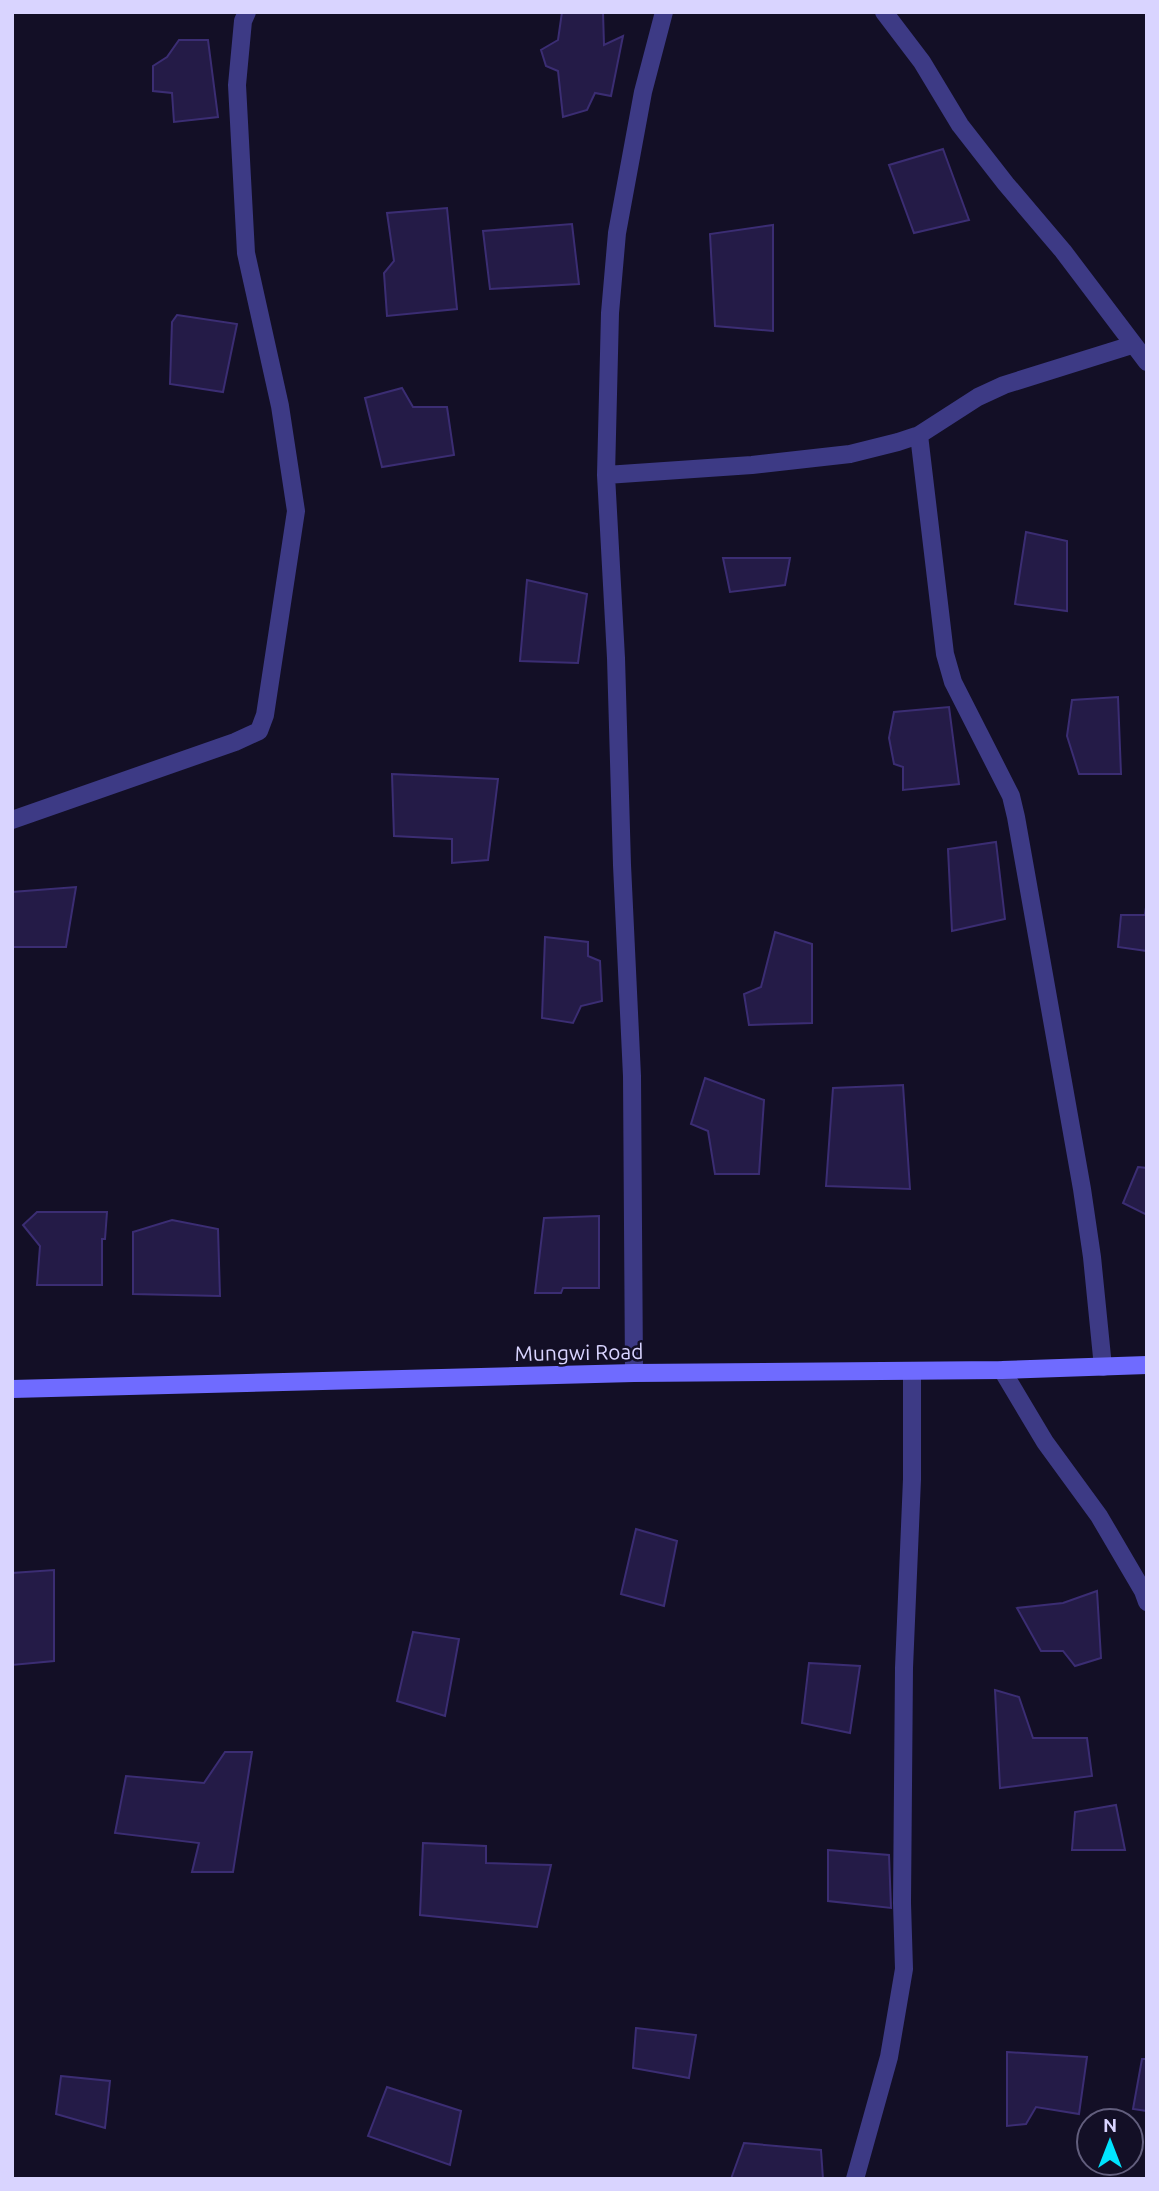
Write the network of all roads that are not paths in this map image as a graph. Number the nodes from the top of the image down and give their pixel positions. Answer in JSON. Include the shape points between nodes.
{"nodes":[{"id":1,"x":247,"y":12,"type":"edge"},
{"id":2,"x":664,"y":12,"type":"edge"},
{"id":3,"x":884,"y":12,"type":"edge"},
{"id":4,"x":1132,"y":345,"type":"junction"},
{"id":5,"x":1147,"y":362,"type":"edge"},
{"id":6,"x":919,"y":435,"type":"junction"},
{"id":7,"x":606,"y":475,"type":"junction"},
{"id":8,"x":12,"y":820,"type":"edge"},
{"id":9,"x":1147,"y":1365,"type":"edge"},
{"id":10,"x":1103,"y":1367,"type":"junction"},
{"id":11,"x":1002,"y":1370,"type":"junction"},
{"id":12,"x":912,"y":1371,"type":"junction"},
{"id":13,"x":634,"y":1373,"type":"junction"},
{"id":14,"x":12,"y":1390,"type":"edge"},
{"id":15,"x":1147,"y":1602,"type":"edge"},
{"id":16,"x":855,"y":2179,"type":"edge"}],
"edges":[{"from":1,"to":8,"type":"street","via":[[237,85],[246,253],[280,405],[296,511],[265,716],[259,731],[235,742]]},
{"from":2,"to":7,"type":"street","via":[[643,92],[617,233]]},
{"from":3,"to":4,"type":"street","via":[[922,62],[960,125],[1063,251]]},
{"from":4,"to":5,"type":"street"},
{"from":4,"to":6,"type":"street","via":[[995,389]]},
{"from":6,"to":7,"type":"street","via":[[850,454]]},
{"from":6,"to":10,"type":"street","via":[[945,654],[953,682],[1011,796],[1016,817],[1082,1189]]},
{"from":7,"to":13,"type":"street","via":[[632,1076]]},
{"from":9,"to":10,"type":"main road","name":"Mungwi Road"},
{"from":10,"to":11,"type":"main road","name":"Mungwi Road"},
{"from":11,"to":12,"type":"main road","name":"Mungwi Road"},
{"from":11,"to":15,"type":"street","via":[[1045,1442],[1099,1516]]},
{"from":12,"to":13,"type":"main road","name":"Mungwi Road"},
{"from":12,"to":16,"type":"street","via":[[904,1668],[904,1969],[889,2057]]},
{"from":13,"to":14,"type":"main road","name":"Mungwi Road"}]}
